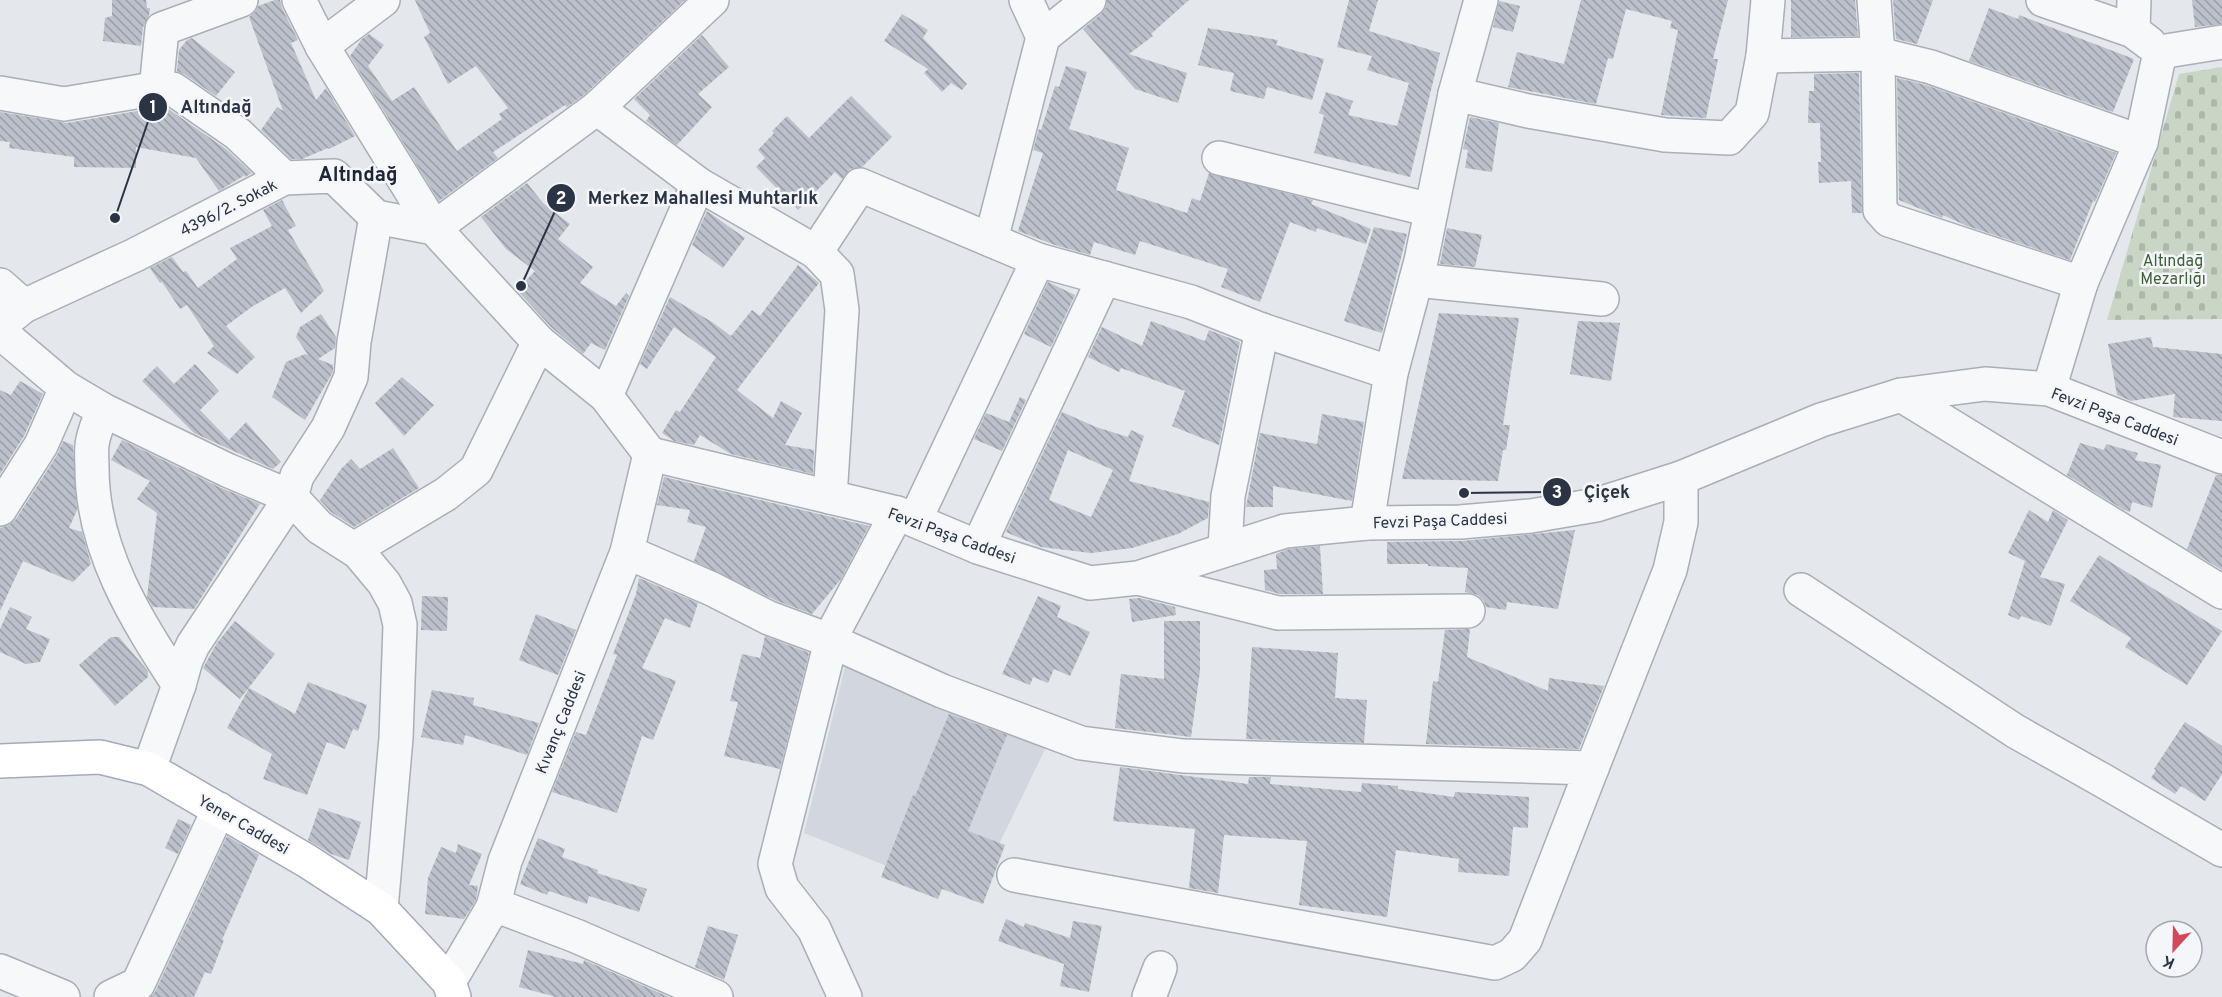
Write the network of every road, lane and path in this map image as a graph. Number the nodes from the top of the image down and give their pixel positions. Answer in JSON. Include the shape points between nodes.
{"nodes":[{"id":1,"x":241,"y":0,"type":"edge"},
{"id":2,"x":299,"y":0,"type":"edge"},
{"id":3,"x":383,"y":0,"type":"edge"},
{"id":4,"x":712,"y":0,"type":"edge"},
{"id":5,"x":1026,"y":0,"type":"edge"},
{"id":6,"x":1089,"y":0,"type":"edge"},
{"id":7,"x":1481,"y":0,"type":"edge"},
{"id":8,"x":1768,"y":0,"type":"edge"},
{"id":9,"x":1874,"y":0,"type":"edge"},
{"id":10,"x":2043,"y":0,"type":"edge"},
{"id":11,"x":2133,"y":16,"type":"edge"},
{"id":12,"x":1043,"y":37,"type":"junction"},
{"id":13,"x":2222,"y":42,"type":"edge"},
{"id":14,"x":322,"y":46,"type":"junction"},
{"id":15,"x":2160,"y":52,"type":"junction"},
{"id":16,"x":1878,"y":54,"type":"junction"},
{"id":17,"x":1763,"y":56,"type":"junction"},
{"id":18,"x":156,"y":90,"type":"junction"},
{"id":19,"x":0,"y":93,"type":"edge"},
{"id":20,"x":1455,"y":94,"type":"junction"},
{"id":21,"x":597,"y":108,"type":"junction"},
{"id":22,"x":2141,"y":142,"type":"junction"},
{"id":23,"x":1219,"y":158,"type":"dead end"},
{"id":24,"x":284,"y":178,"type":"junction"},
{"id":25,"x":698,"y":184,"type":"junction"},
{"id":26,"x":1431,"y":210,"type":"junction"},
{"id":27,"x":376,"y":217,"type":"junction"},
{"id":28,"x":434,"y":228,"type":"junction"},
{"id":29,"x":991,"y":240,"type":"junction"},
{"id":30,"x":816,"y":252,"type":"junction"},
{"id":31,"x":1038,"y":260,"type":"junction"},
{"id":32,"x":1104,"y":278,"type":"junction"},
{"id":33,"x":1416,"y":280,"type":"junction"},
{"id":34,"x":2080,"y":283,"type":"junction"},
{"id":35,"x":1602,"y":299,"type":"dead end"},
{"id":36,"x":8,"y":305,"type":"edge"},
{"id":37,"x":1262,"y":330,"type":"junction"},
{"id":38,"x":0,"y":332,"type":"edge"},
{"id":39,"x":539,"y":342,"type":"junction"},
{"id":40,"x":1391,"y":374,"type":"junction"},
{"id":41,"x":66,"y":388,"type":"junction"},
{"id":42,"x":2049,"y":389,"type":"junction"},
{"id":43,"x":1901,"y":395,"type":"junction"},
{"id":44,"x":606,"y":396,"type":"junction"},
{"id":45,"x":103,"y":410,"type":"junction"},
{"id":46,"x":650,"y":454,"type":"junction"},
{"id":47,"x":2222,"y":458,"type":"edge"},
{"id":48,"x":1681,"y":478,"type":"junction"},
{"id":49,"x":291,"y":497,"type":"junction"},
{"id":50,"x":830,"y":497,"type":"junction"},
{"id":51,"x":0,"y":509,"type":"edge"},
{"id":52,"x":906,"y":517,"type":"junction"},
{"id":53,"x":1367,"y":523,"type":"junction"},
{"id":54,"x":978,"y":547,"type":"junction"},
{"id":55,"x":1225,"y":548,"type":"junction"},
{"id":56,"x":354,"y":549,"type":"junction"},
{"id":57,"x":627,"y":552,"type":"junction"},
{"id":58,"x":1138,"y":578,"type":"junction"},
{"id":59,"x":1801,"y":590,"type":"dead end"},
{"id":60,"x":2222,"y":592,"type":"edge"},
{"id":61,"x":1468,"y":611,"type":"dead end"},
{"id":62,"x":831,"y":641,"type":"junction"},
{"id":63,"x":180,"y":685,"type":"junction"},
{"id":64,"x":0,"y":761,"type":"edge"},
{"id":65,"x":1592,"y":768,"type":"junction"},
{"id":66,"x":149,"y":770,"type":"junction"},
{"id":67,"x":219,"y":809,"type":"junction"},
{"id":68,"x":2222,"y":850,"type":"edge"},
{"id":69,"x":1014,"y":875,"type":"dead end"},
{"id":70,"x":493,"y":907,"type":"junction"},
{"id":71,"x":381,"y":909,"type":"junction"},
{"id":72,"x":0,"y":971,"type":"edge"},
{"id":73,"x":451,"y":990,"type":"edge"},
{"id":74,"x":722,"y":993,"type":"edge"},
{"id":75,"x":63,"y":997,"type":"edge"},
{"id":76,"x":111,"y":997,"type":"edge"},
{"id":77,"x":845,"y":997,"type":"edge"}],
"edges":[{"from":1,"to":18,"type":"street","via":[[162,29]]},
{"from":2,"to":14,"type":"street"},
{"from":3,"to":14,"type":"street"},
{"from":4,"to":21,"type":"street"},
{"from":5,"to":12,"type":"street"},
{"from":6,"to":12,"type":"street"},
{"from":7,"to":20,"type":"street"},
{"from":8,"to":17,"type":"street"},
{"from":9,"to":16,"type":"street"},
{"from":10,"to":11,"type":"street"},
{"from":11,"to":15,"type":"street"},
{"from":12,"to":29,"type":"street"},
{"from":13,"to":15,"type":"street"},
{"from":14,"to":28,"type":"street"},
{"from":15,"to":22,"type":"street"},
{"from":16,"to":17,"type":"street"},
{"from":16,"to":22,"type":"street","via":[[1931,67]]},
{"from":16,"to":34,"type":"street","via":[[1880,210],[1889,220]]},
{"from":17,"to":20,"type":"street","via":[[1752,113],[1729,138],[1665,135]]},
{"from":18,"to":19,"type":"street","via":[[64,104]]},
{"from":18,"to":24,"type":"street","via":[[173,89],[238,134]]},
{"from":20,"to":26,"type":"street"},
{"from":21,"to":25,"type":"street"},
{"from":21,"to":28,"type":"street"},
{"from":22,"to":34,"type":"street"},
{"from":23,"to":26,"type":"street"},
{"from":24,"to":27,"type":"street","name":"4396/2. Sokak","via":[[334,176]]},
{"from":24,"to":36,"type":"street","name":"4396/2. Sokak","via":[[135,255]]},
{"from":25,"to":30,"type":"street"},
{"from":25,"to":44,"type":"street"},
{"from":26,"to":33,"type":"street"},
{"from":27,"to":28,"type":"street"},
{"from":27,"to":49,"type":"street","via":[[351,377],[327,428],[297,476]]},
{"from":28,"to":39,"type":"street"},
{"from":29,"to":30,"type":"street","via":[[860,185]]},
{"from":29,"to":31,"type":"street"},
{"from":30,"to":50,"type":"street","via":[[837,274],[842,310]]},
{"from":31,"to":32,"type":"street"},
{"from":31,"to":52,"type":"street"},
{"from":32,"to":37,"type":"street","via":[[1191,302]]},
{"from":32,"to":54,"type":"street"},
{"from":33,"to":35,"type":"street"},
{"from":33,"to":40,"type":"street"},
{"from":34,"to":42,"type":"street"},
{"from":37,"to":40,"type":"street"},
{"from":37,"to":55,"type":"street","via":[[1227,496]]},
{"from":38,"to":41,"type":"street"},
{"from":39,"to":44,"type":"street"},
{"from":39,"to":56,"type":"street","via":[[476,470],[446,494]]},
{"from":40,"to":53,"type":"street"},
{"from":41,"to":45,"type":"street"},
{"from":41,"to":51,"type":"street","via":[[41,444]]},
{"from":42,"to":43,"type":"street","name":"Fevzi Paşa Caddesi","via":[[1985,384]]},
{"from":42,"to":47,"type":"street","name":"Fevzi Paşa Caddesi"},
{"from":43,"to":48,"type":"street","name":"Fevzi Paşa Caddesi","via":[[1821,420]]},
{"from":43,"to":60,"type":"street"},
{"from":44,"to":46,"type":"street"},
{"from":45,"to":49,"type":"street"},
{"from":45,"to":63,"type":"street","via":[[92,445],[97,519],[114,573],[129,604]]},
{"from":46,"to":50,"type":"street","name":"Fevzi Paşa Caddesi"},
{"from":46,"to":57,"type":"street","name":"Kıvanç Caddesi"},
{"from":48,"to":53,"type":"street","name":"Fevzi Paşa Caddesi","via":[[1596,505],[1531,516]]},
{"from":48,"to":65,"type":"street","via":[[1681,522],[1670,570]]},
{"from":49,"to":56,"type":"street","via":[[319,527]]},
{"from":49,"to":63,"type":"street","via":[[193,645]]},
{"from":50,"to":52,"type":"street","name":"Fevzi Paşa Caddesi"},
{"from":52,"to":54,"type":"street","name":"Fevzi Paşa Caddesi"},
{"from":52,"to":62,"type":"street"},
{"from":53,"to":55,"type":"street","name":"Fevzi Paşa Caddesi","via":[[1285,531]]},
{"from":54,"to":58,"type":"street","name":"Fevzi Paşa Caddesi","via":[[1090,583]]},
{"from":55,"to":58,"type":"street","name":"Fevzi Paşa Caddesi"},
{"from":56,"to":71,"type":"street","via":[[384,583],[395,603],[400,625],[396,738]]},
{"from":57,"to":62,"type":"street","via":[[769,618]]},
{"from":57,"to":70,"type":"street","name":"Kıvanç Caddesi","via":[[505,861]]},
{"from":58,"to":61,"type":"street","via":[[1278,613]]},
{"from":59,"to":68,"type":"street","via":[[2015,731]]},
{"from":62,"to":65,"type":"street","via":[[942,691],[1082,743],[1183,756]]},
{"from":62,"to":77,"type":"street","via":[[775,864],[782,888],[814,929]]},
{"from":63,"to":66,"type":"street"},
{"from":64,"to":66,"type":"main road","name":"Yener Caddesi","via":[[100,757]]},
{"from":65,"to":69,"type":"street","via":[[1525,940],[1512,955],[1495,963]]},
{"from":66,"to":67,"type":"main road","name":"Yener Caddesi"},
{"from":67,"to":71,"type":"main road","name":"Yener Caddesi"},
{"from":67,"to":76,"type":"street","via":[[138,984]]},
{"from":70,"to":73,"type":"street","name":"Kıvanç Caddesi"},
{"from":70,"to":74,"type":"street"},
{"from":71,"to":73,"type":"main road","name":"Yener Caddesi"},
{"from":72,"to":75,"type":"street"}]}
